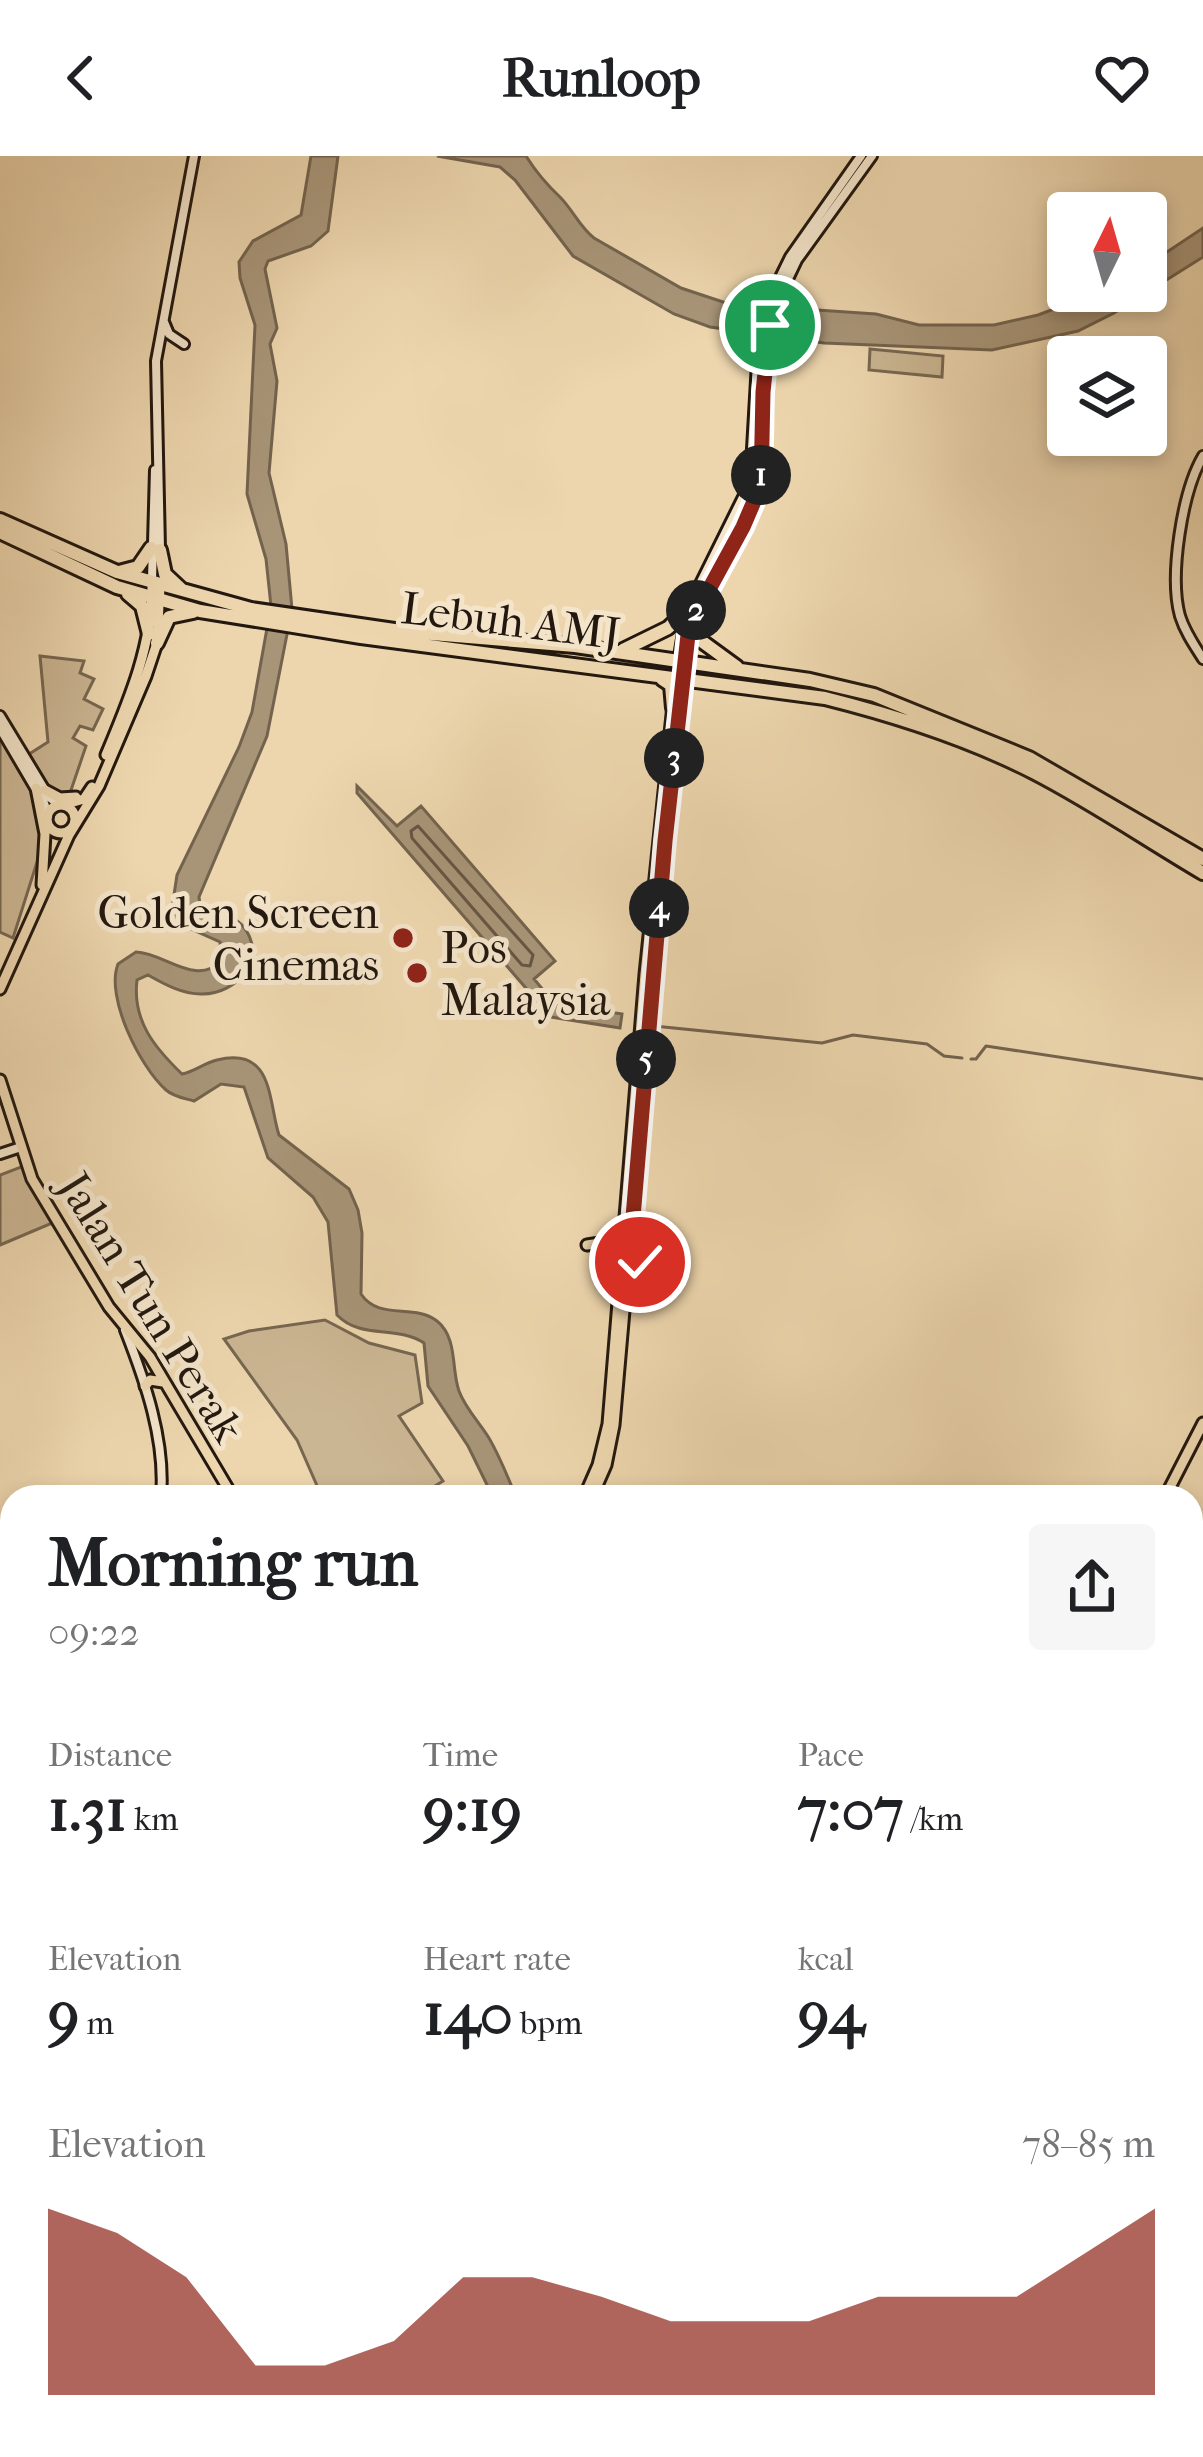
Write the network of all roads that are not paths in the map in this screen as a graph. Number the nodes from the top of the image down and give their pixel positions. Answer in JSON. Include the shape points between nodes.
{"nodes":[{"id":1,"x":194,"y":156,"type":"edge"},
{"id":2,"x":862,"y":156,"type":"edge"},
{"id":3,"x":872,"y":156,"type":"edge"},
{"id":4,"x":779,"y":287,"type":"junction"},
{"id":5,"x":163,"y":315,"type":"junction"},
{"id":6,"x":762,"y":346,"type":"junction"},
{"id":7,"x":156,"y":361,"type":"junction"},
{"id":8,"x":1203,"y":456,"type":"edge"},
{"id":9,"x":0,"y":520,"type":"edge"},
{"id":10,"x":0,"y":532,"type":"edge"},
{"id":11,"x":155,"y":549,"type":"junction"},
{"id":12,"x":117,"y":579,"type":"junction"},
{"id":13,"x":156,"y":592,"type":"junction"},
{"id":14,"x":193,"y":596,"type":"junction"},
{"id":15,"x":691,"y":610,"type":"junction"},
{"id":16,"x":200,"y":611,"type":"junction"},
{"id":17,"x":250,"y":615,"type":"junction"},
{"id":18,"x":310,"y":624,"type":"junction"},
{"id":19,"x":153,"y":638,"type":"junction"},
{"id":20,"x":610,"y":652,"type":"junction"},
{"id":21,"x":1203,"y":659,"type":"edge"},
{"id":22,"x":681,"y":663,"type":"junction"},
{"id":23,"x":748,"y":672,"type":"junction"},
{"id":24,"x":645,"y":674,"type":"junction"},
{"id":25,"x":680,"y":678,"type":"junction"},
{"id":26,"x":709,"y":682,"type":"junction"},
{"id":27,"x":676,"y":705,"type":"junction"},
{"id":28,"x":0,"y":716,"type":"edge"},
{"id":29,"x":0,"y":728,"type":"edge"},
{"id":30,"x":980,"y":748,"type":"junction"},
{"id":31,"x":1012,"y":774,"type":"dead end"},
{"id":32,"x":94,"y":783,"type":"junction"},
{"id":33,"x":41,"y":789,"type":"junction"},
{"id":34,"x":62,"y":805,"type":"junction"},
{"id":35,"x":49,"y":822,"type":"junction"},
{"id":36,"x":74,"y":824,"type":"junction"},
{"id":37,"x":1203,"y":859,"type":"edge"},
{"id":38,"x":1203,"y":873,"type":"edge"},
{"id":39,"x":47,"y":884,"type":"junction"},
{"id":40,"x":39,"y":902,"type":"junction"},
{"id":41,"x":0,"y":989,"type":"edge"},
{"id":42,"x":0,"y":1081,"type":"edge"},
{"id":43,"x":19,"y":1148,"type":"junction"},
{"id":44,"x":0,"y":1154,"type":"edge"},
{"id":45,"x":627,"y":1224,"type":"junction"},
{"id":46,"x":587,"y":1245,"type":"dead end"},
{"id":47,"x":605,"y":1254,"type":"dead end"},
{"id":48,"x":624,"y":1278,"type":"junction"},
{"id":49,"x":124,"y":1328,"type":"junction"},
{"id":50,"x":163,"y":1382,"type":"junction"},
{"id":51,"x":145,"y":1386,"type":"junction"},
{"id":52,"x":1203,"y":1423,"type":"edge"},
{"id":53,"x":161,"y":1485,"type":"edge"},
{"id":54,"x":226,"y":1485,"type":"edge"},
{"id":55,"x":591,"y":1485,"type":"edge"},
{"id":56,"x":1171,"y":1485,"type":"edge"}],
"edges":[{"from":1,"to":5,"type":"street"},
{"from":2,"to":4,"type":"street","via":[[790,256]]},
{"from":3,"to":4,"type":"street"},
{"from":4,"to":6,"type":"street"},
{"from":5,"to":7,"type":"street"},
{"from":5,"to":7,"type":"street","via":[[169,334],[184,344]]},
{"from":6,"to":15,"type":"street","via":[[750,483]]},
{"from":6,"to":15,"type":"street","via":[[761,485],[748,529]]},
{"from":7,"to":11,"type":"street"},
{"from":8,"to":21,"type":"street","via":[[1187,497],[1176,579],[1182,622]]},
{"from":9,"to":12,"type":"highway","name":"Lebuh AMJ"},
{"from":10,"to":12,"type":"highway","name":"Lebuh AMJ"},
{"from":11,"to":12,"type":"highway"},
{"from":11,"to":13,"type":"street"},
{"from":11,"to":14,"type":"highway","via":[[168,579]]},
{"from":12,"to":13,"type":"highway","name":"Lebuh AMJ"},
{"from":12,"to":19,"type":"highway","via":[[142,606]]},
{"from":13,"to":14,"type":"highway","name":"Lebuh AMJ"},
{"from":13,"to":16,"type":"highway","name":"Lebuh AMJ"},
{"from":13,"to":19,"type":"main road"},
{"from":14,"to":17,"type":"highway","name":"Lebuh AMJ"},
{"from":15,"to":20,"type":"highway","via":[[634,647]]},
{"from":15,"to":22,"type":"street"},
{"from":15,"to":23,"type":"highway","via":[[705,646]]},
{"from":16,"to":17,"type":"highway","name":"Lebuh AMJ"},
{"from":16,"to":19,"type":"highway","via":[[170,617]]},
{"from":17,"to":18,"type":"highway","name":"Lebuh AMJ"},
{"from":18,"to":20,"type":"highway","name":"Lebuh AMJ"},
{"from":18,"to":24,"type":"highway","name":"Lebuh AMJ"},
{"from":19,"to":32,"type":"main road"},
{"from":19,"to":36,"type":"main road","via":[[99,786]]},
{"from":20,"to":22,"type":"highway","name":"Lebuh AMJ"},
{"from":22,"to":23,"type":"highway","name":"Lebuh AMJ"},
{"from":22,"to":25,"type":"main road"},
{"from":23,"to":37,"type":"highway","name":"Lebuh AMJ","via":[[874,695],[999,743]]},
{"from":24,"to":25,"type":"highway","name":"Lebuh AMJ"},
{"from":24,"to":27,"type":"highway","via":[[669,682]]},
{"from":25,"to":26,"type":"highway","name":"Lebuh AMJ"},
{"from":25,"to":27,"type":"main road"},
{"from":26,"to":27,"type":"highway","via":[[690,687]]},
{"from":26,"to":30,"type":"highway","name":"Lebuh AMJ","via":[[825,698]]},
{"from":27,"to":45,"type":"main road"},
{"from":28,"to":33,"type":"street"},
{"from":29,"to":33,"type":"street"},
{"from":30,"to":31,"type":"highway"},
{"from":30,"to":38,"type":"highway","name":"Lebuh AMJ"},
{"from":32,"to":33,"type":"main road","via":[[68,799]]},
{"from":32,"to":34,"type":"main road","via":[[83,799]]},
{"from":33,"to":34,"type":"street"},
{"from":33,"to":35,"type":"street"},
{"from":33,"to":40,"type":"main road"},
{"from":34,"to":35,"type":"main road"},
{"from":34,"to":36,"type":"main road"},
{"from":35,"to":36,"type":"main road","via":[[62,833]]},
{"from":35,"to":39,"type":"main road"},
{"from":36,"to":39,"type":"main road"},
{"from":39,"to":40,"type":"main road"},
{"from":40,"to":41,"type":"main road"},
{"from":42,"to":43,"type":"main road","name":"Jalan Tun Perak"},
{"from":43,"to":44,"type":"street"},
{"from":43,"to":49,"type":"main road","name":"Jalan Tun Perak"},
{"from":45,"to":46,"type":"main road","via":[[613,1241]]},
{"from":45,"to":48,"type":"main road"},
{"from":45,"to":48,"type":"main road","via":[[650,1254]]},
{"from":47,"to":48,"type":"main road"},
{"from":48,"to":55,"type":"main road","via":[[608,1424]]},
{"from":49,"to":50,"type":"main road","name":"Jalan Tun Perak"},
{"from":49,"to":51,"type":"street"},
{"from":50,"to":51,"type":"main road"},
{"from":50,"to":54,"type":"main road","name":"Jalan Tun Perak"},
{"from":51,"to":53,"type":"street"},
{"from":52,"to":56,"type":"main road"}]}
